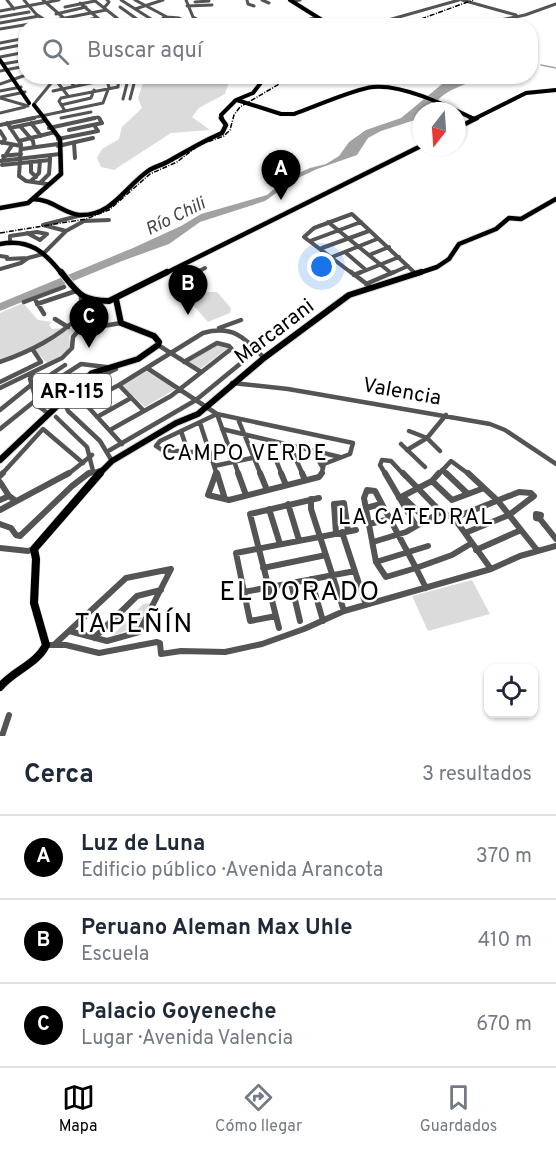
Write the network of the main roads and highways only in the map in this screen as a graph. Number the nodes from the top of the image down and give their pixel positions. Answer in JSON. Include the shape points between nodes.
{"nodes":[{"id":1,"x":292,"y":1,"type":"edge"},
{"id":2,"x":318,"y":18,"type":"edge"},
{"id":3,"x":1,"y":58,"type":"edge"},
{"id":4,"x":260,"y":84,"type":"edge"},
{"id":5,"x":556,"y":90,"type":"edge"},
{"id":6,"x":236,"y":100,"type":"junction"},
{"id":7,"x":474,"y":119,"type":"junction"},
{"id":8,"x":466,"y":123,"type":"edge"},
{"id":9,"x":412,"y":150,"type":"edge"},
{"id":10,"x":60,"y":154,"type":"junction"},
{"id":11,"x":40,"y":196,"type":"junction"},
{"id":12,"x":556,"y":199,"type":"edge"},
{"id":13,"x":0,"y":208,"type":"edge"},
{"id":14,"x":0,"y":244,"type":"edge"},
{"id":15,"x":116,"y":299,"type":"junction"},
{"id":16,"x":0,"y":460,"type":"edge"},
{"id":17,"x":0,"y":687,"type":"edge"}],
"edges":[{"from":1,"to":2,"type":"main road"},
{"from":3,"to":10,"type":"main road","via":[[52,130]]},
{"from":4,"to":6,"type":"main road","via":[[254,93]]},
{"from":5,"to":7,"type":"main road","via":[[526,93]]},
{"from":6,"to":7,"type":"main road","via":[[281,114],[294,114],[368,87],[390,88],[437,102]]},
{"from":6,"to":11,"type":"main road","via":[[220,117],[226,128],[219,135],[145,173],[110,207],[94,215],[82,215]]},
{"from":7,"to":8,"type":"main road"},
{"from":9,"to":15,"type":"main road"},
{"from":10,"to":11,"type":"main road","via":[[58,173]]},
{"from":10,"to":11,"type":"main road","via":[[61,174]]},
{"from":11,"to":13,"type":"main road","via":[[23,205]]},
{"from":12,"to":17,"type":"main road","name":"Marcarani","via":[[521,219],[509,218],[496,229],[459,244],[449,259],[437,267],[349,295],[232,383],[198,414],[112,461],[34,549],[34,603],[50,645],[41,656],[14,670]]},
{"from":14,"to":15,"type":"main road","via":[[20,240],[44,252],[81,296],[98,301]]},
{"from":15,"to":16,"type":"main road","number":"AR-115","via":[[121,323],[154,336],[158,345],[138,359],[86,377]]}]}
